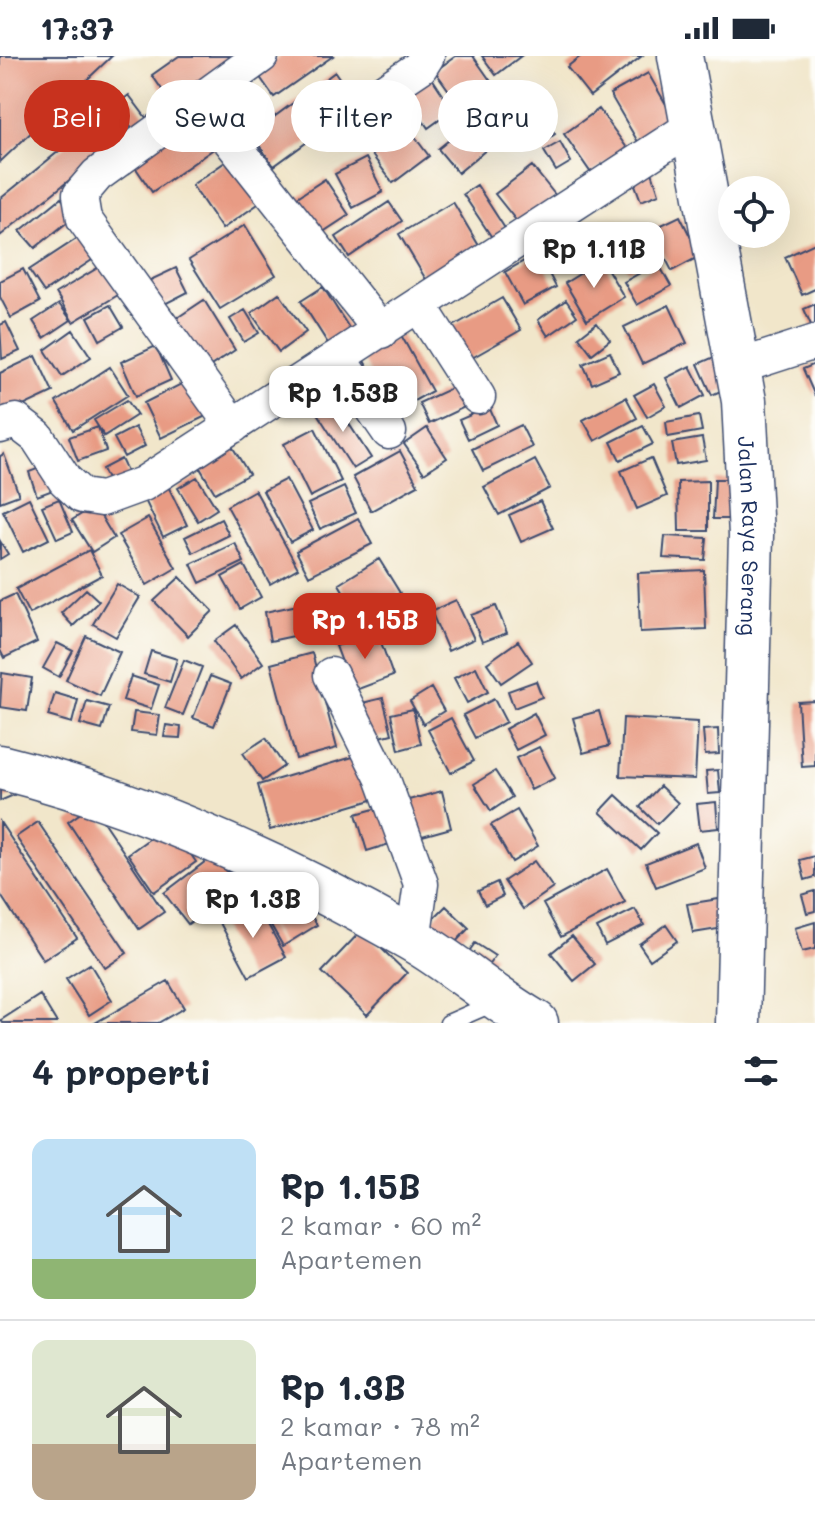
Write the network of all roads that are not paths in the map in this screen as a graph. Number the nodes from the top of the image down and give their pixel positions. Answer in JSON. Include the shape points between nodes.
{"nodes":[{"id":1,"x":261,"y":56,"type":"edge"},
{"id":2,"x":427,"y":56,"type":"edge"},
{"id":3,"x":680,"y":56,"type":"edge"},
{"id":4,"x":228,"y":80,"type":"edge"},
{"id":5,"x":401,"y":80,"type":"edge"},
{"id":6,"x":693,"y":126,"type":"junction"},
{"id":7,"x":146,"y":139,"type":"edge"},
{"id":8,"x":239,"y":152,"type":"edge"},
{"id":9,"x":419,"y":305,"type":"junction"},
{"id":10,"x":381,"y":331,"type":"junction"},
{"id":11,"x":815,"y":342,"type":"edge"},
{"id":12,"x":338,"y":358,"type":"junction"},
{"id":13,"x":738,"y":367,"type":"junction"},
{"id":14,"x":478,"y":397,"type":"dead end"},
{"id":15,"x":0,"y":426,"type":"edge"},
{"id":16,"x":233,"y":426,"type":"junction"},
{"id":17,"x":389,"y":432,"type":"dead end"},
{"id":18,"x":331,"y":675,"type":"dead end"},
{"id":19,"x":0,"y":767,"type":"edge"},
{"id":20,"x":413,"y":940,"type":"junction"},
{"id":21,"x":498,"y":1001,"type":"junction"},
{"id":22,"x":448,"y":1023,"type":"edge"},
{"id":23,"x":536,"y":1023,"type":"edge"},
{"id":24,"x":738,"y":1023,"type":"edge"}],
"edges":[{"from":1,"to":4,"type":"street"},
{"from":2,"to":5,"type":"street"},
{"from":3,"to":6,"type":"main road","name":"Jalan Raya Serang"},
{"from":6,"to":9,"type":"street"},
{"from":6,"to":13,"type":"main road","name":"Jalan Raya Serang"},
{"from":7,"to":16,"type":"street","via":[[97,175],[80,195],[84,219]]},
{"from":8,"to":10,"type":"street"},
{"from":9,"to":10,"type":"street"},
{"from":9,"to":14,"type":"street"},
{"from":10,"to":12,"type":"street"},
{"from":11,"to":13,"type":"street"},
{"from":12,"to":16,"type":"street"},
{"from":12,"to":17,"type":"street"},
{"from":13,"to":24,"type":"main road","name":"Jalan Raya Serang","via":[[751,535]]},
{"from":15,"to":16,"type":"street","via":[[16,421],[37,437],[82,496],[102,499],[143,484]]},
{"from":18,"to":20,"type":"street","via":[[382,777],[421,884]]},
{"from":19,"to":20,"type":"main road","via":[[166,820],[309,884]]},
{"from":20,"to":21,"type":"main road"},
{"from":21,"to":22,"type":"lane"},
{"from":21,"to":23,"type":"main road"}]}
